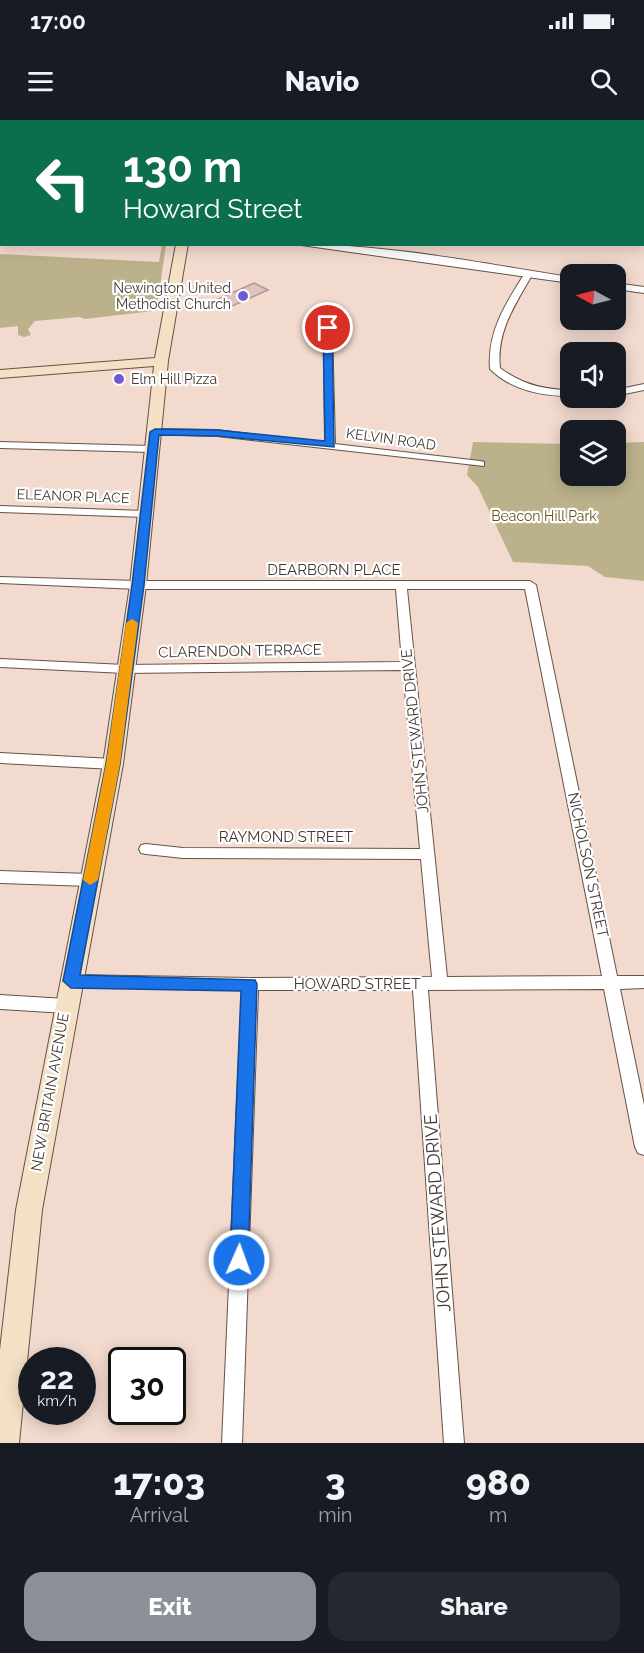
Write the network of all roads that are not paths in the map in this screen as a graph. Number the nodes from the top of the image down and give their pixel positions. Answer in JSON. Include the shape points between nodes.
{"nodes":[{"id":1,"x":182,"y":246,"type":"edge"},
{"id":2,"x":318,"y":246,"type":"edge"},
{"id":3,"x":528,"y":275,"type":"junction"},
{"id":4,"x":560,"y":279,"type":"edge"},
{"id":5,"x":626,"y":288,"type":"edge"},
{"id":6,"x":644,"y":290,"type":"edge"},
{"id":7,"x":328,"y":328,"type":"dead end"},
{"id":8,"x":161,"y":361,"type":"junction"},
{"id":9,"x":0,"y":374,"type":"edge"},
{"id":10,"x":644,"y":387,"type":"edge"},
{"id":11,"x":626,"y":391,"type":"edge"},
{"id":12,"x":560,"y":393,"type":"edge"},
{"id":13,"x":154,"y":441,"type":"junction"},
{"id":14,"x":0,"y":445,"type":"edge"},
{"id":15,"x":330,"y":445,"type":"junction"},
{"id":16,"x":480,"y":464,"type":"dead end"},
{"id":17,"x":0,"y":509,"type":"edge"},
{"id":18,"x":145,"y":514,"type":"junction"},
{"id":19,"x":0,"y":580,"type":"edge"},
{"id":20,"x":138,"y":585,"type":"junction"},
{"id":21,"x":401,"y":585,"type":"junction"},
{"id":22,"x":530,"y":585,"type":"joint"},
{"id":23,"x":0,"y":663,"type":"edge"},
{"id":24,"x":408,"y":666,"type":"junction"},
{"id":25,"x":125,"y":669,"type":"junction"},
{"id":26,"x":0,"y":758,"type":"edge"},
{"id":27,"x":113,"y":764,"type":"junction"},
{"id":28,"x":146,"y":849,"type":"dead end"},
{"id":29,"x":427,"y":854,"type":"junction"},
{"id":30,"x":0,"y":877,"type":"edge"},
{"id":31,"x":90,"y":880,"type":"junction"},
{"id":32,"x":71,"y":981,"type":"junction"},
{"id":33,"x":644,"y":982,"type":"edge"},
{"id":34,"x":420,"y":983,"type":"junction"},
{"id":35,"x":613,"y":983,"type":"junction"},
{"id":36,"x":249,"y":984,"type":"junction"},
{"id":37,"x":440,"y":984,"type":"junction"},
{"id":38,"x":0,"y":1002,"type":"edge"},
{"id":39,"x":66,"y":1006,"type":"junction"},
{"id":40,"x":644,"y":1147,"type":"edge"},
{"id":41,"x":4,"y":1443,"type":"edge"},
{"id":42,"x":232,"y":1443,"type":"edge"},
{"id":43,"x":454,"y":1443,"type":"edge"}],
"edges":[{"from":1,"to":8,"type":"main road","name":"NEW BRITAIN AVENUE"},
{"from":2,"to":3,"type":"street","via":[[420,257]]},
{"from":3,"to":4,"type":"street"},
{"from":3,"to":12,"type":"street","via":[[497,328],[493,342],[495,369],[522,386]]},
{"from":5,"to":6,"type":"street"},
{"from":7,"to":15,"type":"street"},
{"from":8,"to":9,"type":"main road"},
{"from":8,"to":13,"type":"main road","name":"NEW BRITAIN AVENUE"},
{"from":10,"to":11,"type":"street"},
{"from":13,"to":14,"type":"street","name":"KELVIN ROAD"},
{"from":13,"to":15,"type":"street","name":"KELVIN ROAD","via":[[217,433]]},
{"from":13,"to":18,"type":"main road","name":"NEW BRITAIN AVENUE"},
{"from":15,"to":16,"type":"street","name":"KELVIN ROAD"},
{"from":17,"to":18,"type":"street","name":"ELEANOR PLACE"},
{"from":18,"to":20,"type":"main road","name":"NEW BRITAIN AVENUE"},
{"from":19,"to":20,"type":"street","name":"DEARBORN PLACE"},
{"from":20,"to":21,"type":"street","name":"DEARBORN PLACE"},
{"from":20,"to":25,"type":"main road","name":"NEW BRITAIN AVENUE"},
{"from":21,"to":22,"type":"street","name":"DEARBORN PLACE"},
{"from":21,"to":24,"type":"street","name":"JOHN STEWARD DRIVE"},
{"from":22,"to":35,"type":"street","name":"NICHOLSON STREET"},
{"from":23,"to":25,"type":"street","name":"CLARENDON TERRACE"},
{"from":24,"to":25,"type":"street","name":"CLARENDON TERRACE"},
{"from":24,"to":29,"type":"street","name":"JOHN STEWARD DRIVE"},
{"from":25,"to":27,"type":"main road","name":"NEW BRITAIN AVENUE"},
{"from":26,"to":27,"type":"street"},
{"from":27,"to":31,"type":"main road","name":"NEW BRITAIN AVENUE"},
{"from":28,"to":29,"type":"street","name":"RAYMOND STREET","via":[[183,853]]},
{"from":29,"to":37,"type":"street","name":"JOHN STEWARD DRIVE"},
{"from":30,"to":31,"type":"street"},
{"from":31,"to":32,"type":"main road","name":"NEW BRITAIN AVENUE"},
{"from":32,"to":36,"type":"street","name":"HOWARD STREET"},
{"from":32,"to":39,"type":"main road","name":"NEW BRITAIN AVENUE"},
{"from":33,"to":35,"type":"street","name":"HOWARD STREET"},
{"from":34,"to":36,"type":"street","name":"HOWARD STREET"},
{"from":34,"to":37,"type":"street","name":"HOWARD STREET"},
{"from":34,"to":43,"type":"street","name":"JOHN STEWARD DRIVE"},
{"from":35,"to":37,"type":"street","name":"HOWARD STREET"},
{"from":35,"to":40,"type":"street","name":"NICHOLSON STREET"},
{"from":36,"to":42,"type":"street"},
{"from":38,"to":39,"type":"street"},
{"from":39,"to":41,"type":"main road","name":"NEW BRITAIN AVENUE","via":[[28,1210]]}]}
